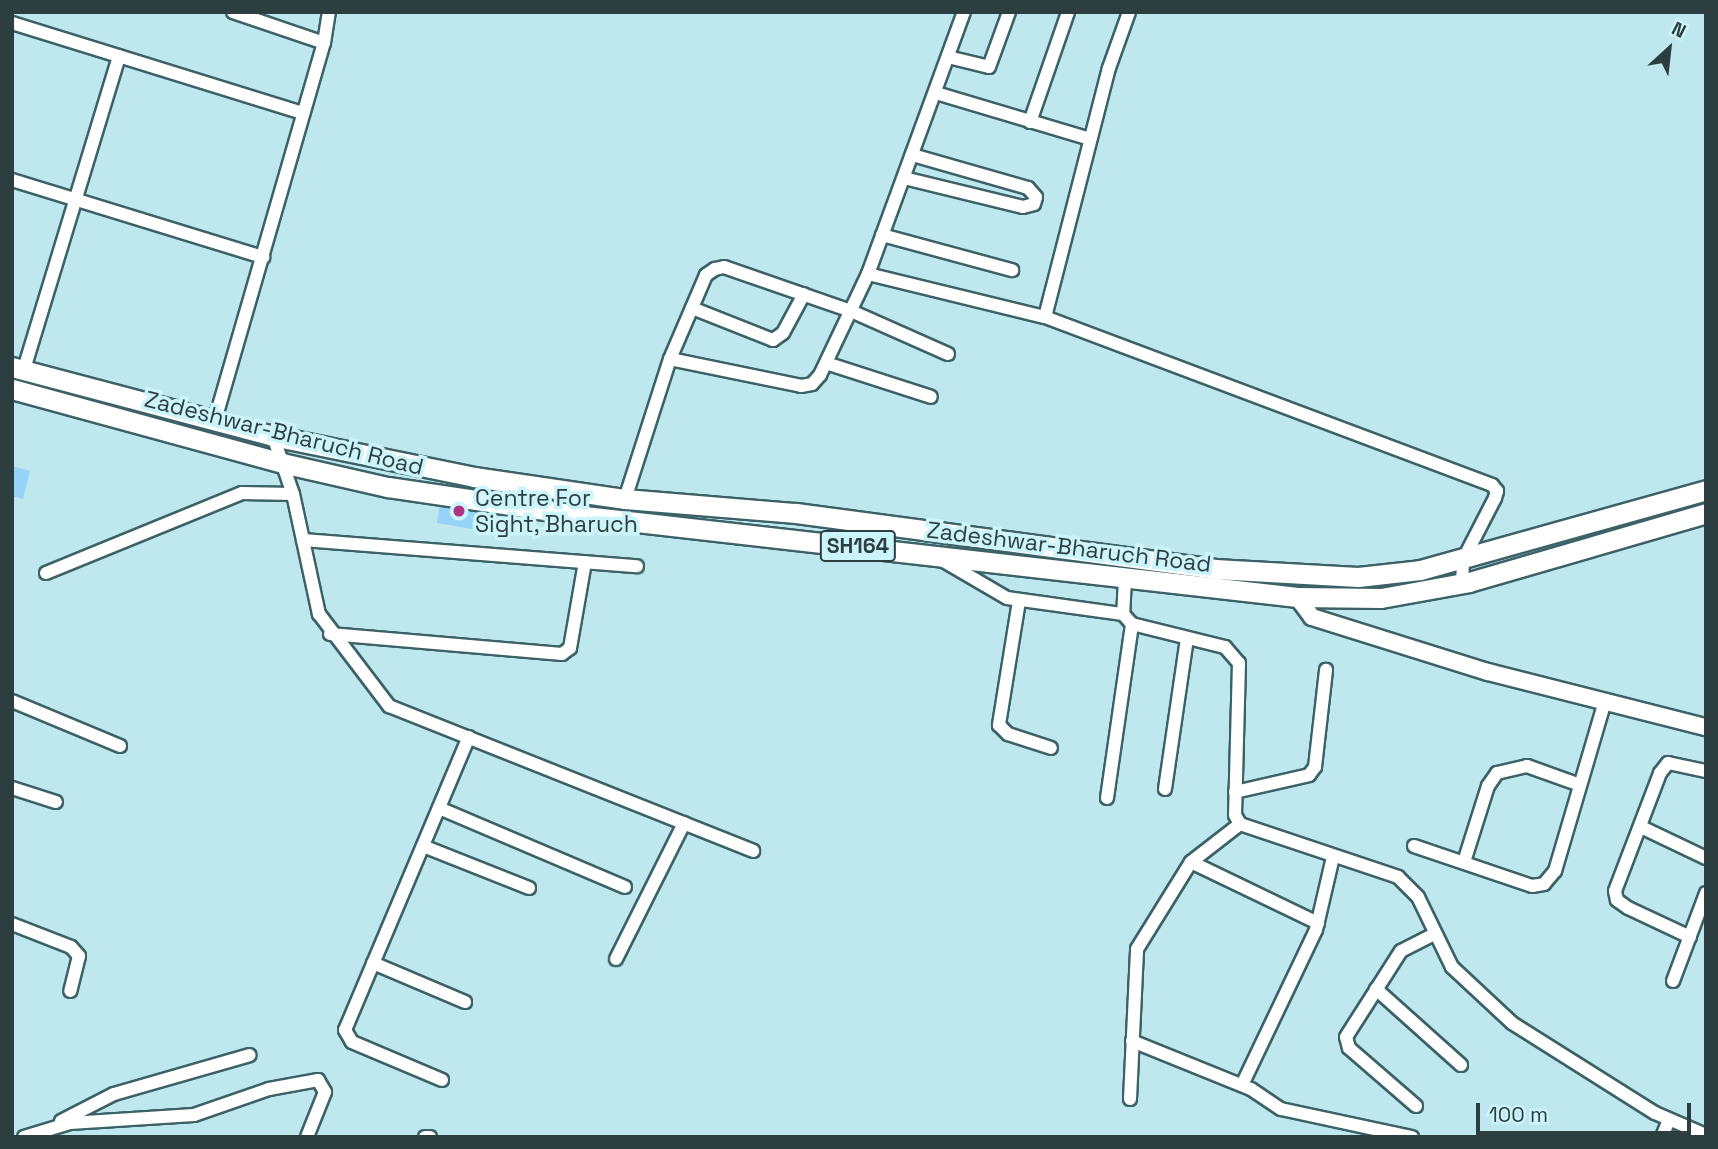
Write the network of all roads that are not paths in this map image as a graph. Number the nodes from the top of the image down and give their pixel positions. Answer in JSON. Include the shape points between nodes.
{"nodes":[{"id":1,"x":233,"y":12,"type":"edge"},
{"id":2,"x":329,"y":12,"type":"edge"},
{"id":3,"x":964,"y":12,"type":"edge"},
{"id":4,"x":1009,"y":12,"type":"edge"},
{"id":5,"x":1068,"y":12,"type":"edge"},
{"id":6,"x":1129,"y":12,"type":"edge"},
{"id":7,"x":12,"y":23,"type":"edge"},
{"id":8,"x":324,"y":43,"type":"junction"},
{"id":9,"x":119,"y":56,"type":"junction"},
{"id":10,"x":948,"y":57,"type":"junction"},
{"id":11,"x":936,"y":93,"type":"junction"},
{"id":12,"x":303,"y":113,"type":"junction"},
{"id":13,"x":1030,"y":122,"type":"junction"},
{"id":14,"x":1090,"y":139,"type":"junction"},
{"id":15,"x":912,"y":155,"type":"junction"},
{"id":16,"x":904,"y":178,"type":"junction"},
{"id":17,"x":12,"y":180,"type":"edge"},
{"id":18,"x":74,"y":198,"type":"junction"},
{"id":19,"x":882,"y":235,"type":"junction"},
{"id":20,"x":262,"y":257,"type":"junction"},
{"id":21,"x":1012,"y":270,"type":"dead end"},
{"id":22,"x":868,"y":274,"type":"junction"},
{"id":23,"x":804,"y":294,"type":"junction"},
{"id":24,"x":692,"y":308,"type":"junction"},
{"id":25,"x":851,"y":310,"type":"junction"},
{"id":26,"x":1045,"y":317,"type":"junction"},
{"id":27,"x":948,"y":354,"type":"dead end"},
{"id":28,"x":670,"y":359,"type":"junction"},
{"id":29,"x":826,"y":363,"type":"junction"},
{"id":30,"x":18,"y":368,"type":"edge"},
{"id":31,"x":12,"y":389,"type":"edge"},
{"id":32,"x":931,"y":397,"type":"dead end"},
{"id":33,"x":215,"y":421,"type":"junction"},
{"id":34,"x":273,"y":436,"type":"junction"},
{"id":35,"x":282,"y":463,"type":"junction"},
{"id":36,"x":1706,"y":490,"type":"edge"},
{"id":37,"x":293,"y":494,"type":"junction"},
{"id":38,"x":625,"y":499,"type":"junction"},
{"id":39,"x":1706,"y":513,"type":"edge"},
{"id":40,"x":303,"y":540,"type":"junction"},
{"id":41,"x":936,"y":556,"type":"junction"},
{"id":42,"x":1463,"y":560,"type":"junction"},
{"id":43,"x":585,"y":562,"type":"junction"},
{"id":44,"x":637,"y":566,"type":"dead end"},
{"id":45,"x":46,"y":573,"type":"dead end"},
{"id":46,"x":1125,"y":579,"type":"junction"},
{"id":47,"x":1462,"y":583,"type":"junction"},
{"id":48,"x":1297,"y":597,"type":"junction"},
{"id":49,"x":1019,"y":601,"type":"junction"},
{"id":50,"x":1127,"y":619,"type":"junction"},
{"id":51,"x":330,"y":634,"type":"junction"},
{"id":52,"x":1187,"y":639,"type":"junction"},
{"id":53,"x":1326,"y":670,"type":"dead end"},
{"id":54,"x":12,"y":701,"type":"edge"},
{"id":55,"x":1604,"y":705,"type":"junction"},
{"id":56,"x":1706,"y":727,"type":"edge"},
{"id":57,"x":469,"y":737,"type":"junction"},
{"id":58,"x":120,"y":746,"type":"dead end"},
{"id":59,"x":1051,"y":748,"type":"dead end"},
{"id":60,"x":1706,"y":771,"type":"edge"},
{"id":61,"x":1580,"y":785,"type":"junction"},
{"id":62,"x":12,"y":788,"type":"edge"},
{"id":63,"x":1166,"y":789,"type":"dead end"},
{"id":64,"x":1235,"y":792,"type":"junction"},
{"id":65,"x":1107,"y":798,"type":"dead end"},
{"id":66,"x":56,"y":802,"type":"dead end"},
{"id":67,"x":439,"y":808,"type":"junction"},
{"id":68,"x":684,"y":823,"type":"junction"},
{"id":69,"x":1240,"y":824,"type":"junction"},
{"id":70,"x":1641,"y":827,"type":"junction"},
{"id":71,"x":423,"y":846,"type":"junction"},
{"id":72,"x":1414,"y":846,"type":"dead end"},
{"id":73,"x":753,"y":851,"type":"dead end"},
{"id":74,"x":1334,"y":857,"type":"junction"},
{"id":75,"x":1706,"y":858,"type":"edge"},
{"id":76,"x":1191,"y":862,"type":"junction"},
{"id":77,"x":1464,"y":862,"type":"junction"},
{"id":78,"x":625,"y":887,"type":"dead end"},
{"id":79,"x":529,"y":888,"type":"dead end"},
{"id":80,"x":1706,"y":894,"type":"edge"},
{"id":81,"x":1701,"y":922,"type":"edge"},
{"id":82,"x":1318,"y":923,"type":"junction"},
{"id":83,"x":12,"y":924,"type":"edge"},
{"id":84,"x":1435,"y":934,"type":"junction"},
{"id":85,"x":1690,"y":937,"type":"junction"},
{"id":86,"x":616,"y":959,"type":"dead end"},
{"id":87,"x":373,"y":963,"type":"junction"},
{"id":88,"x":1673,"y":981,"type":"dead end"},
{"id":89,"x":1376,"y":989,"type":"junction"},
{"id":90,"x":70,"y":991,"type":"dead end"},
{"id":91,"x":465,"y":1002,"type":"dead end"},
{"id":92,"x":1132,"y":1041,"type":"junction"},
{"id":93,"x":250,"y":1055,"type":"dead end"},
{"id":94,"x":1461,"y":1065,"type":"dead end"},
{"id":95,"x":442,"y":1080,"type":"dead end"},
{"id":96,"x":1242,"y":1085,"type":"junction"},
{"id":97,"x":1129,"y":1099,"type":"dead end"},
{"id":98,"x":1416,"y":1106,"type":"dead end"},
{"id":99,"x":1669,"y":1121,"type":"junction"},
{"id":100,"x":39,"y":1132,"type":"junction"},
{"id":101,"x":1701,"y":1135,"type":"edge"},
{"id":102,"x":24,"y":1137,"type":"edge"},
{"id":103,"x":307,"y":1137,"type":"edge"},
{"id":104,"x":1412,"y":1137,"type":"edge"},
{"id":105,"x":1662,"y":1137,"type":"edge"}],
"edges":[{"from":1,"to":8,"type":"street"},
{"from":2,"to":8,"type":"street"},
{"from":3,"to":10,"type":"street"},
{"from":4,"to":10,"type":"street","via":[[989,67]]},
{"from":5,"to":13,"type":"street"},
{"from":6,"to":14,"type":"street"},
{"from":7,"to":9,"type":"street"},
{"from":8,"to":12,"type":"street"},
{"from":9,"to":12,"type":"street"},
{"from":9,"to":18,"type":"street"},
{"from":10,"to":11,"type":"street"},
{"from":11,"to":13,"type":"street"},
{"from":11,"to":15,"type":"street"},
{"from":12,"to":20,"type":"street"},
{"from":13,"to":14,"type":"street"},
{"from":14,"to":26,"type":"street"},
{"from":15,"to":16,"type":"street"},
{"from":15,"to":16,"type":"street","via":[[1028,188],[1036,197],[1034,204],[1023,207]]},
{"from":16,"to":19,"type":"street"},
{"from":17,"to":18,"type":"street"},
{"from":18,"to":20,"type":"street"},
{"from":18,"to":30,"type":"street"},
{"from":19,"to":21,"type":"street"},
{"from":19,"to":22,"type":"street"},
{"from":20,"to":33,"type":"street"},
{"from":22,"to":25,"type":"street"},
{"from":22,"to":26,"type":"street"},
{"from":23,"to":24,"type":"street","via":[[724,267],[706,275]]},
{"from":23,"to":24,"type":"street","via":[[783,333],[773,340]]},
{"from":23,"to":25,"type":"street"},
{"from":24,"to":28,"type":"street"},
{"from":25,"to":27,"type":"street"},
{"from":25,"to":29,"type":"street"},
{"from":26,"to":42,"type":"street","via":[[1492,485],[1497,491],[1495,498]]},
{"from":28,"to":29,"type":"street","via":[[802,386],[812,384]]},
{"from":28,"to":38,"type":"street"},
{"from":29,"to":32,"type":"street"},
{"from":30,"to":33,"type":"main road","name":"Zadeshwar-Bharuch Road","number":"SH164"},
{"from":31,"to":35,"type":"main road","name":"Zadeshwar-Bharuch Road","number":"SH164"},
{"from":33,"to":34,"type":"main road","name":"Zadeshwar-Bharuch Road","number":"SH164"},
{"from":34,"to":35,"type":"street"},
{"from":34,"to":38,"type":"main road","name":"Zadeshwar-Bharuch Road","number":"SH164","via":[[474,477]]},
{"from":35,"to":37,"type":"street"},
{"from":35,"to":41,"type":"main road","name":"Zadeshwar-Bharuch Road","number":"SH164","via":[[504,506]]},
{"from":36,"to":42,"type":"main road","name":"Zadeshwar-Bharuch Road","number":"SH164"},
{"from":37,"to":40,"type":"street"},
{"from":37,"to":45,"type":"street","via":[[242,492]]},
{"from":38,"to":42,"type":"main road","name":"Zadeshwar-Bharuch Road","number":"SH164","via":[[796,513],[1215,569],[1358,577]]},
{"from":39,"to":47,"type":"main road","name":"Zadeshwar-Bharuch Road","number":"SH164"},
{"from":40,"to":43,"type":"street"},
{"from":40,"to":51,"type":"street","via":[[318,614]]},
{"from":41,"to":46,"type":"main road","name":"Zadeshwar-Bharuch Road","number":"SH164"},
{"from":41,"to":49,"type":"street"},
{"from":42,"to":47,"type":"street"},
{"from":43,"to":44,"type":"street"},
{"from":43,"to":51,"type":"street","via":[[570,648],[562,654]]},
{"from":46,"to":48,"type":"main road","name":"Zadeshwar-Bharuch Road","number":"SH164"},
{"from":46,"to":50,"type":"street"},
{"from":47,"to":48,"type":"main road","name":"Zadeshwar-Bharuch Road","number":"SH164","via":[[1381,598]]},
{"from":48,"to":55,"type":"street","via":[[1312,617]]},
{"from":49,"to":50,"type":"street"},
{"from":49,"to":59,"type":"street","via":[[999,725],[1008,734]]},
{"from":50,"to":52,"type":"street"},
{"from":50,"to":65,"type":"street"},
{"from":51,"to":57,"type":"street","via":[[389,706]]},
{"from":52,"to":63,"type":"street"},
{"from":52,"to":64,"type":"street","via":[[1225,647],[1239,663]]},
{"from":53,"to":64,"type":"street","via":[[1315,767],[1309,775]]},
{"from":54,"to":58,"type":"street"},
{"from":55,"to":56,"type":"street"},
{"from":55,"to":61,"type":"street"},
{"from":57,"to":67,"type":"street"},
{"from":57,"to":68,"type":"street"},
{"from":60,"to":70,"type":"street","via":[[1668,763]]},
{"from":61,"to":77,"type":"street","via":[[1527,766],[1497,773],[1488,786]]},
{"from":61,"to":77,"type":"street","via":[[1555,871],[1544,884],[1532,886]]},
{"from":62,"to":66,"type":"street"},
{"from":64,"to":69,"type":"street"},
{"from":67,"to":71,"type":"street"},
{"from":67,"to":78,"type":"street"},
{"from":68,"to":73,"type":"street"},
{"from":68,"to":86,"type":"street"},
{"from":69,"to":74,"type":"street"},
{"from":69,"to":76,"type":"street"},
{"from":70,"to":75,"type":"street"},
{"from":70,"to":85,"type":"street","via":[[1615,891],[1617,900]]},
{"from":71,"to":79,"type":"street"},
{"from":71,"to":87,"type":"street"},
{"from":72,"to":77,"type":"street"},
{"from":74,"to":82,"type":"street"},
{"from":74,"to":84,"type":"street","via":[[1408,884]]},
{"from":76,"to":82,"type":"street"},
{"from":76,"to":92,"type":"street","via":[[1137,950]]},
{"from":80,"to":81,"type":"street"},
{"from":81,"to":85,"type":"street"},
{"from":82,"to":96,"type":"street"},
{"from":83,"to":90,"type":"street","via":[[71,947],[79,956]]},
{"from":84,"to":89,"type":"street","via":[[1401,951]]},
{"from":84,"to":99,"type":"street","via":[[1452,967],[1512,1023]]},
{"from":85,"to":88,"type":"street"},
{"from":87,"to":91,"type":"street"},
{"from":87,"to":95,"type":"street","via":[[345,1030],[347,1037]]},
{"from":89,"to":94,"type":"street"},
{"from":89,"to":98,"type":"street","via":[[1346,1042]]},
{"from":92,"to":96,"type":"street"},
{"from":92,"to":97,"type":"street"},
{"from":93,"to":100,"type":"street","via":[[114,1094]]},
{"from":96,"to":104,"type":"street","via":[[1281,1109]]},
{"from":99,"to":101,"type":"street"},
{"from":99,"to":105,"type":"street"},
{"from":100,"to":102,"type":"street"},
{"from":100,"to":103,"type":"street","via":[[70,1123],[194,1115],[269,1089],[318,1080],[325,1091]]}]}
